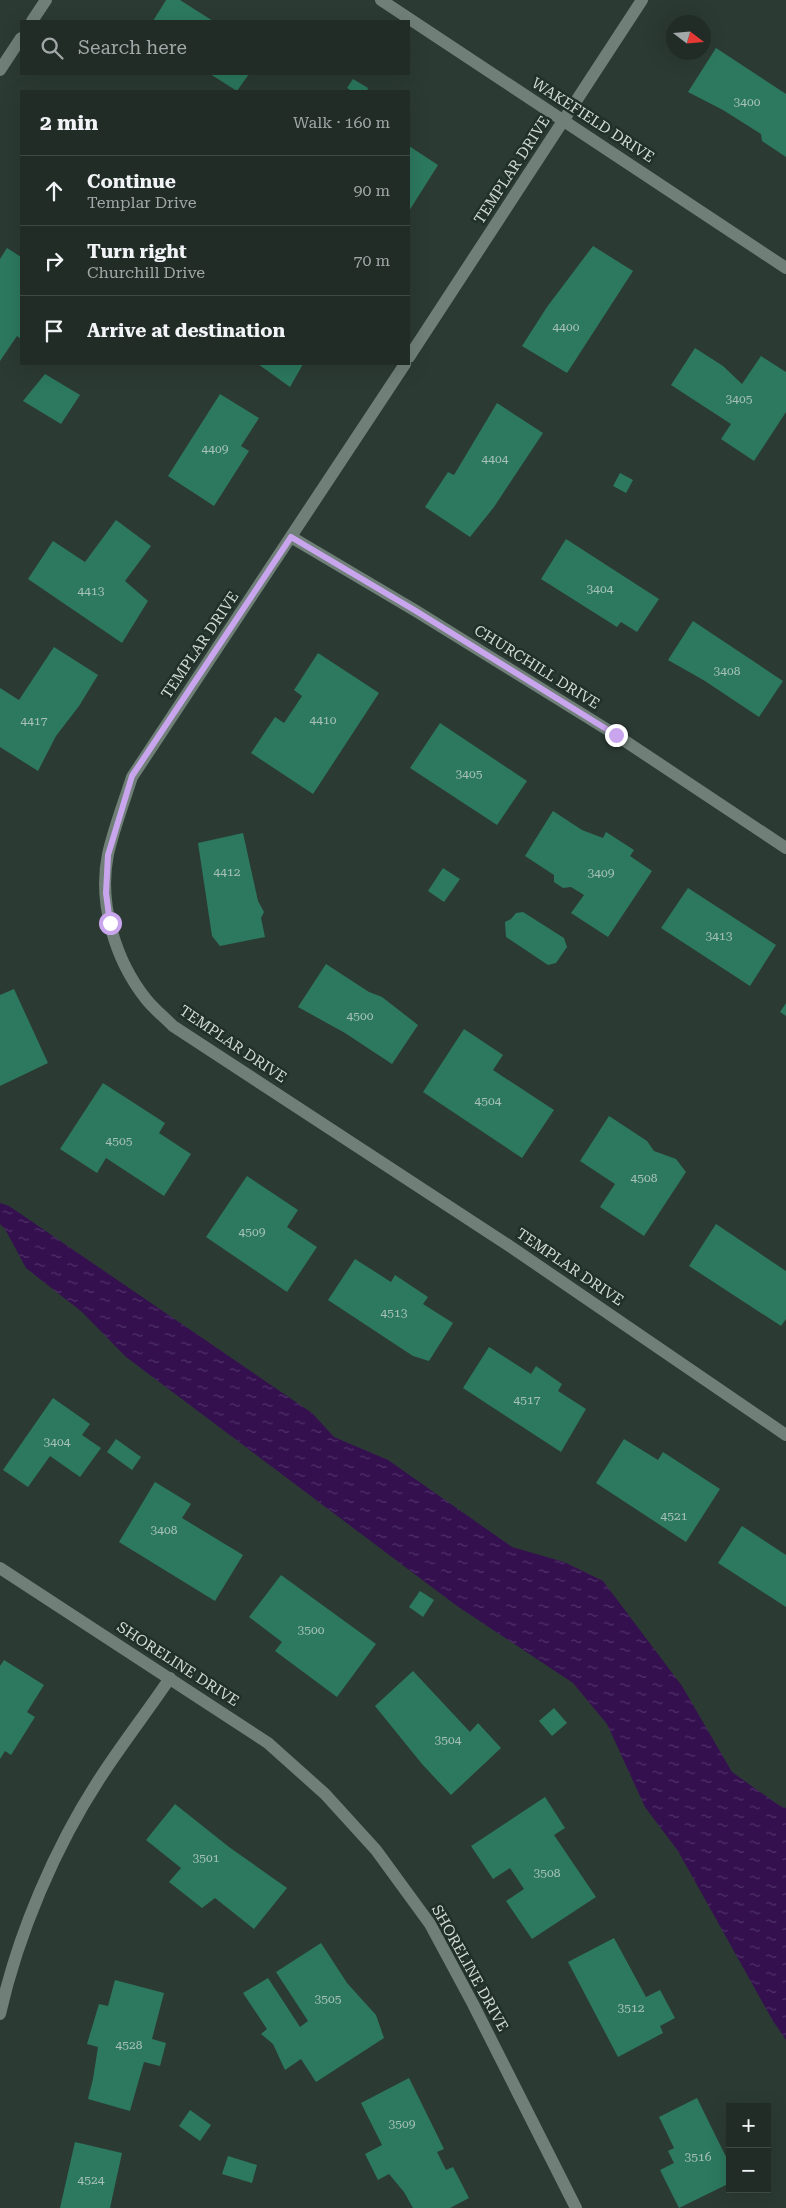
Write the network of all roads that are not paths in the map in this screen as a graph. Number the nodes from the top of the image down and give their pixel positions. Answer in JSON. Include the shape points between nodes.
{"nodes":[{"id":1,"x":46,"y":0,"type":"edge"},
{"id":2,"x":381,"y":0,"type":"edge"},
{"id":3,"x":642,"y":0,"type":"edge"},
{"id":4,"x":33,"y":20,"type":"edge"},
{"id":5,"x":20,"y":40,"type":"edge"},
{"id":6,"x":0,"y":70,"type":"edge"},
{"id":7,"x":564,"y":120,"type":"junction"},
{"id":8,"x":786,"y":268,"type":"edge"},
{"id":9,"x":410,"y":355,"type":"edge"},
{"id":10,"x":403,"y":365,"type":"edge"},
{"id":11,"x":291,"y":537,"type":"junction"},
{"id":12,"x":786,"y":848,"type":"edge"},
{"id":13,"x":786,"y":1435,"type":"edge"},
{"id":14,"x":0,"y":1568,"type":"edge"},
{"id":15,"x":170,"y":1678,"type":"junction"},
{"id":16,"x":0,"y":2014,"type":"edge"},
{"id":17,"x":574,"y":2207,"type":"edge"}],
"edges":[{"from":1,"to":4,"type":"street"},
{"from":2,"to":7,"type":"street","name":"WAKEFIELD DRIVE"},
{"from":3,"to":7,"type":"street","name":"TEMPLAR DRIVE"},
{"from":5,"to":6,"type":"street"},
{"from":7,"to":8,"type":"street","name":"WAKEFIELD DRIVE"},
{"from":7,"to":9,"type":"street","name":"TEMPLAR DRIVE"},
{"from":10,"to":11,"type":"street","name":"TEMPLAR DRIVE"},
{"from":11,"to":12,"type":"street","name":"CHURCHILL DRIVE","via":[[608,730]]},
{"from":11,"to":13,"type":"street","name":"TEMPLAR DRIVE","via":[[132,776],[108,855],[106,893],[110,923],[125,967],[146,999],[173,1026],[511,1247]]},
{"from":14,"to":15,"type":"street","name":"SHORELINE DRIVE"},
{"from":15,"to":16,"type":"street","via":[[99,1779],[61,1848],[29,1920]]},
{"from":15,"to":17,"type":"street","name":"SHORELINE DRIVE","via":[[268,1743],[325,1794],[376,1850],[430,1924]]}]}
